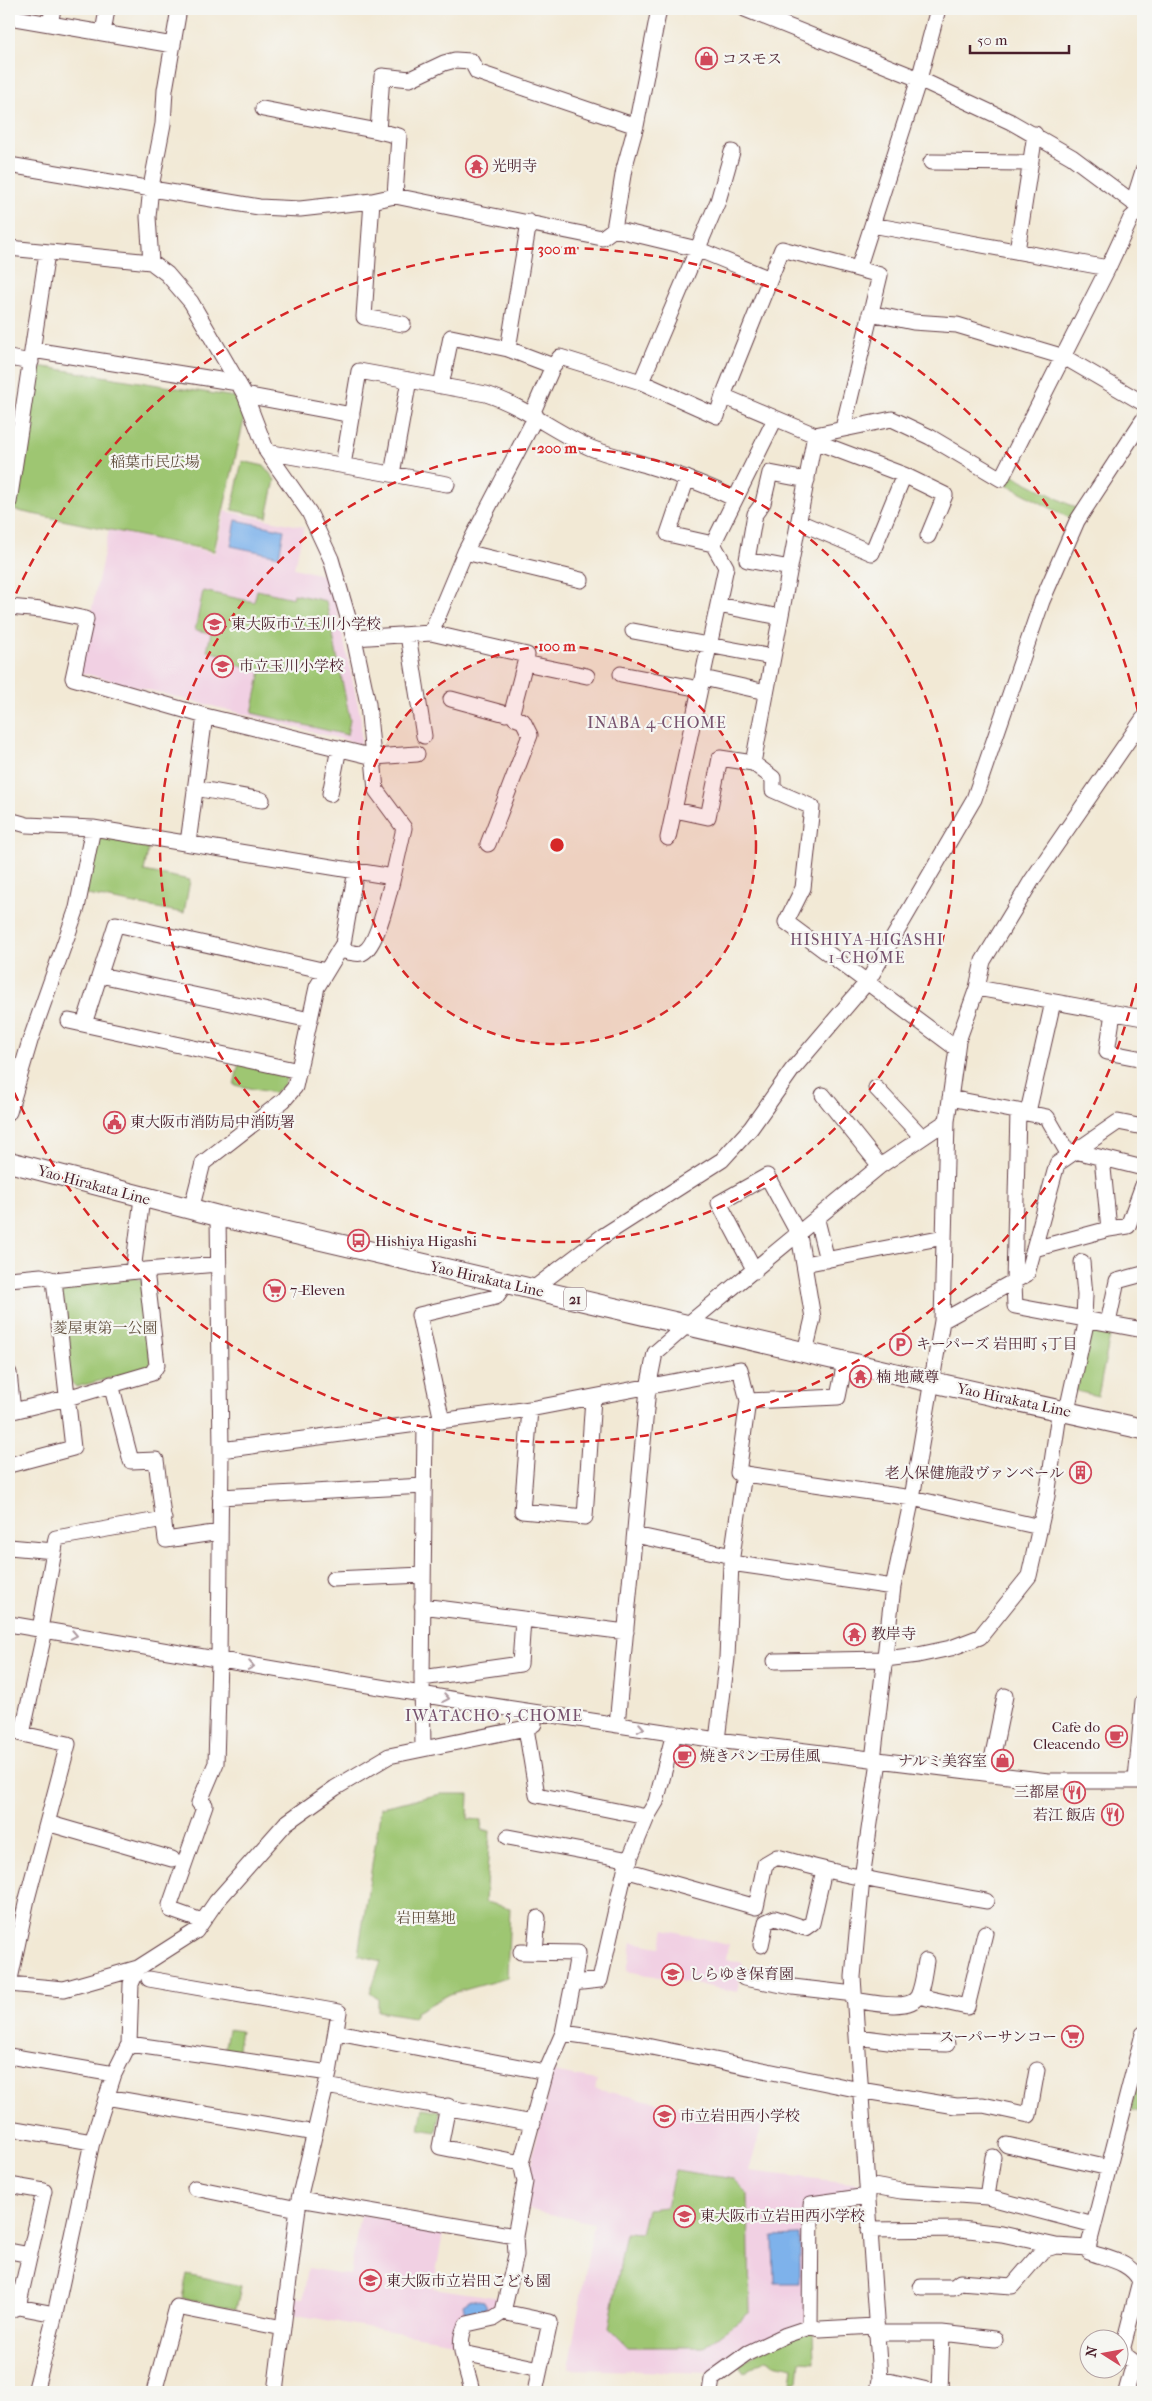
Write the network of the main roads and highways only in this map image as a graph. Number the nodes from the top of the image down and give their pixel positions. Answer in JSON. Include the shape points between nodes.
{"nodes":[{"id":1,"x":10,"y":1165,"type":"edge"},
{"id":2,"x":1143,"y":1429,"type":"edge"}],
"edges":[{"from":1,"to":2,"type":"main road","name":"Yao Hirakata Line","number":"21","via":[[190,1210]]}]}
